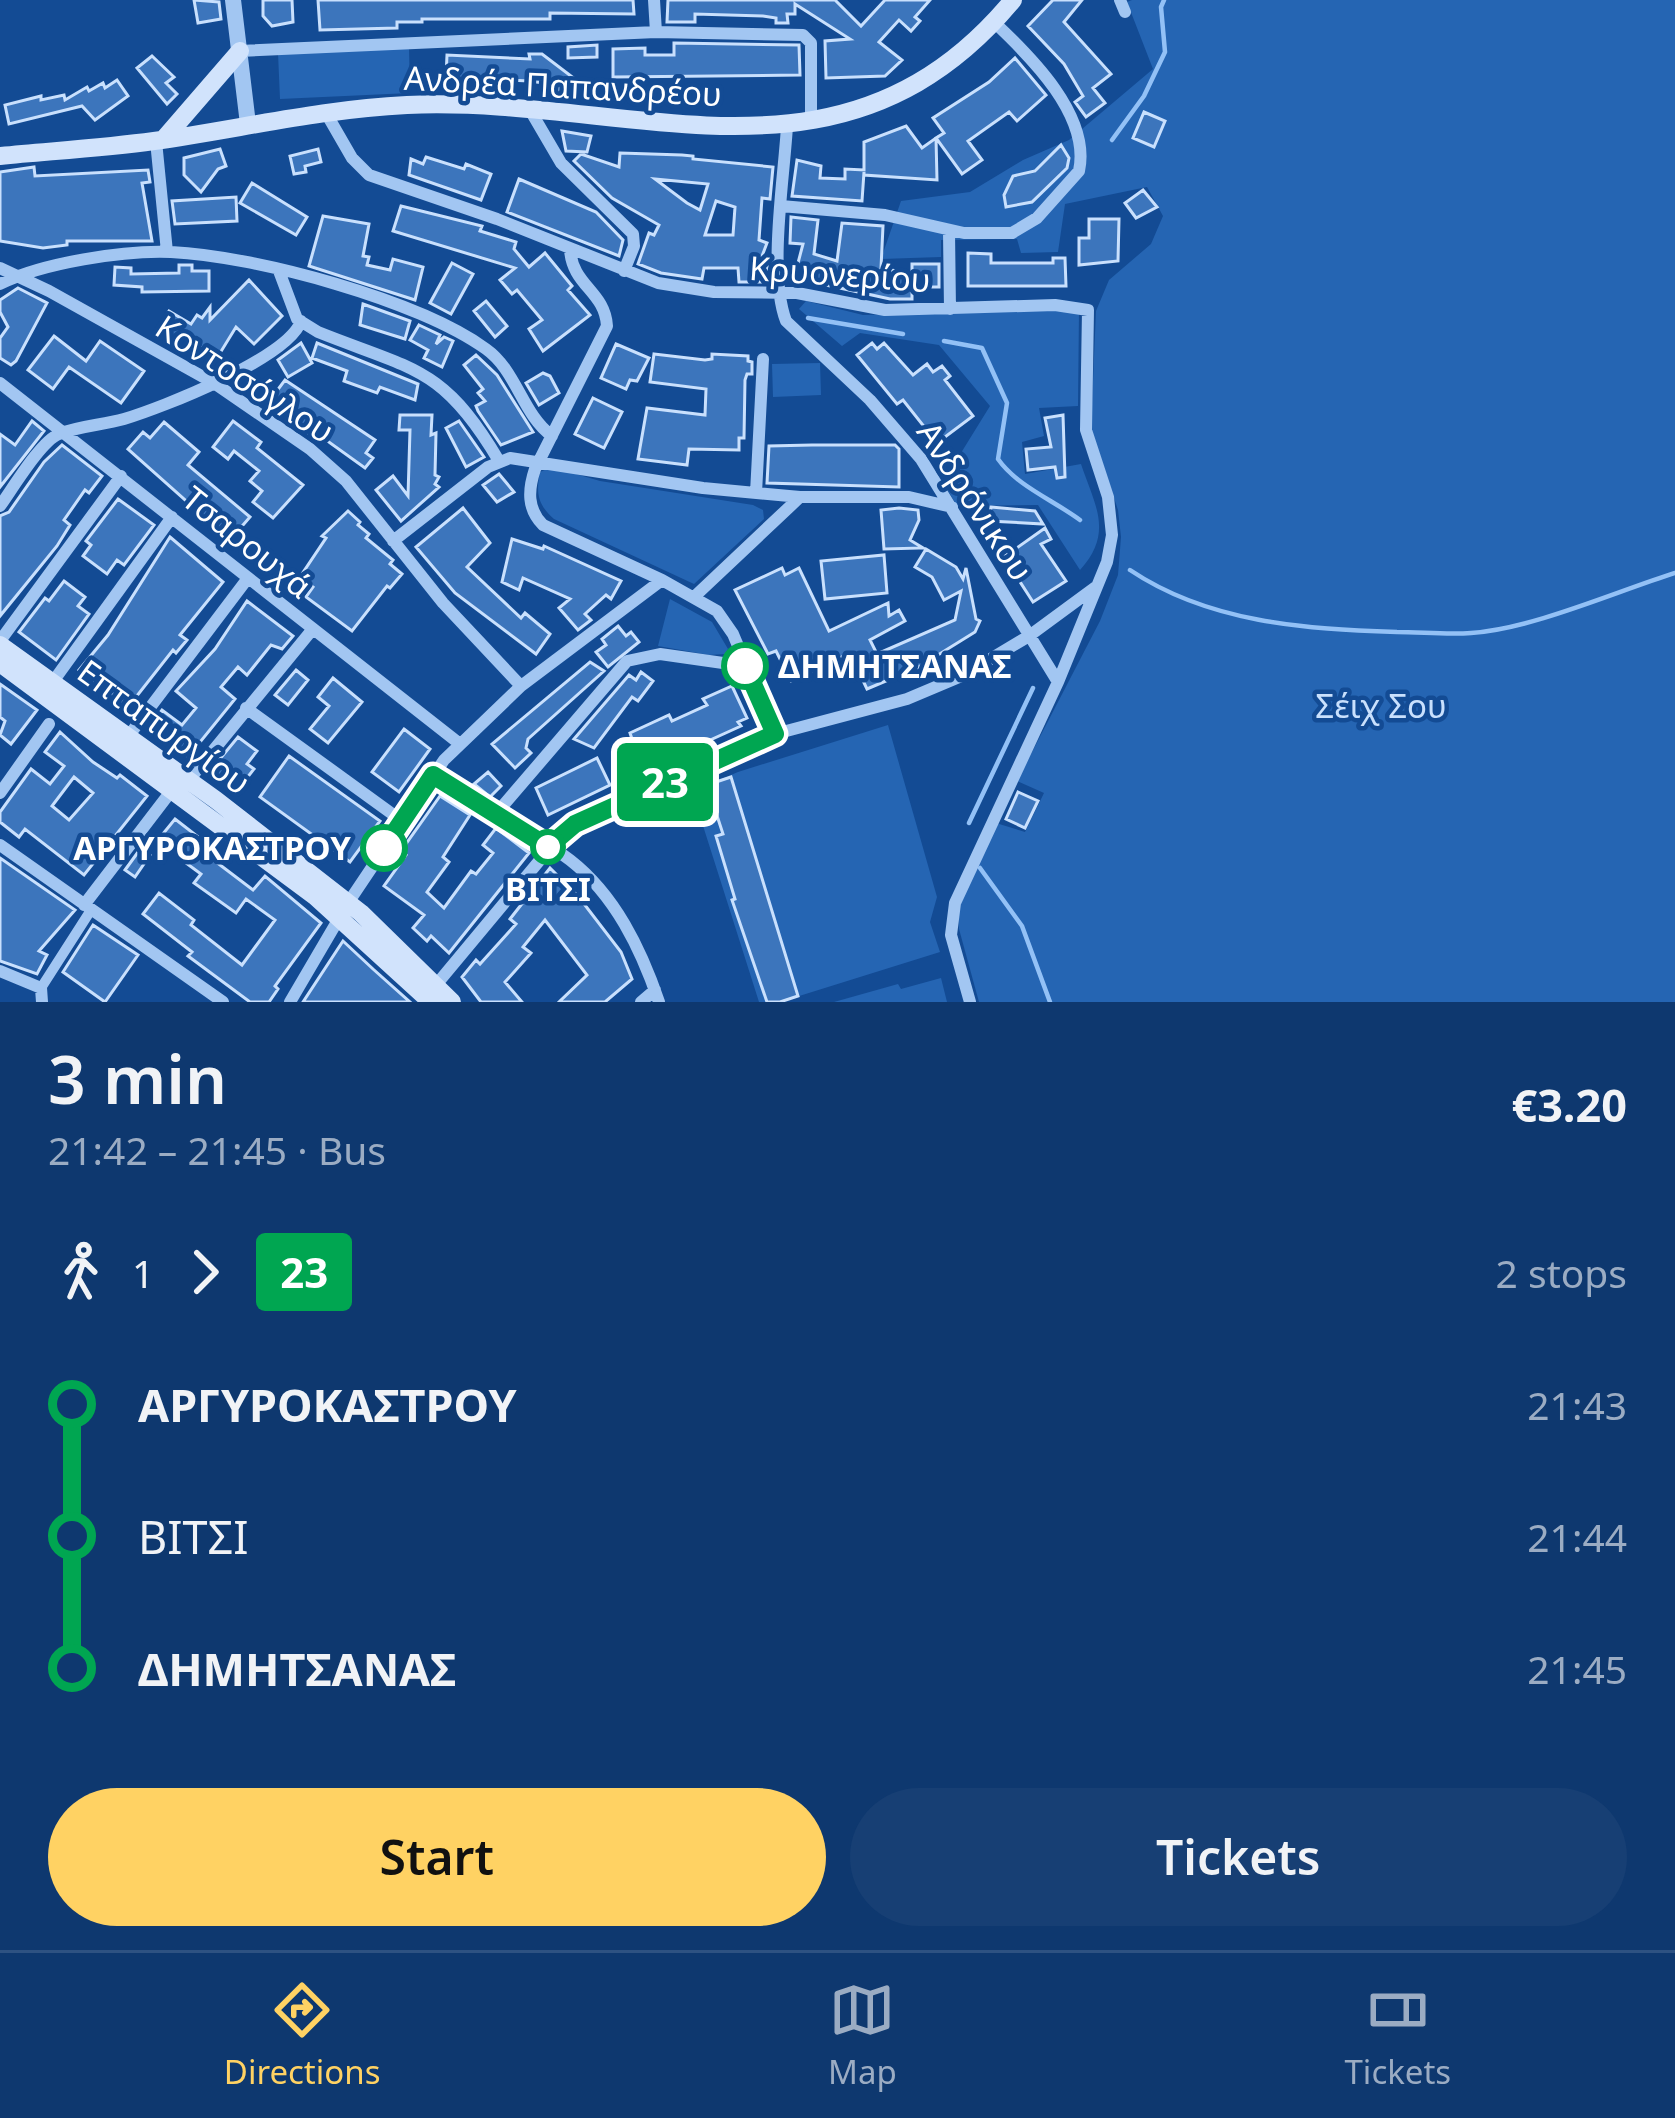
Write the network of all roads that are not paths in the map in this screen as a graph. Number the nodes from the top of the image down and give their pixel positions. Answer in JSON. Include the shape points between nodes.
{"nodes":[{"id":1,"x":233,"y":0,"type":"edge"},
{"id":2,"x":654,"y":0,"type":"edge"},
{"id":3,"x":1013,"y":0,"type":"edge"},
{"id":4,"x":994,"y":22,"type":"junction"},
{"id":5,"x":656,"y":32,"type":"junction"},
{"id":6,"x":235,"y":55,"type":"junction"},
{"id":7,"x":530,"y":110,"type":"junction"},
{"id":8,"x":326,"y":113,"type":"junction"},
{"id":9,"x":812,"y":123,"type":"junction"},
{"id":10,"x":248,"y":124,"type":"junction"},
{"id":11,"x":787,"y":126,"type":"junction"},
{"id":12,"x":159,"y":140,"type":"junction"},
{"id":13,"x":0,"y":156,"type":"edge"},
{"id":14,"x":781,"y":206,"type":"junction"},
{"id":15,"x":950,"y":232,"type":"junction"},
{"id":16,"x":569,"y":249,"type":"junction"},
{"id":17,"x":167,"y":252,"type":"junction"},
{"id":18,"x":590,"y":257,"type":"junction"},
{"id":19,"x":0,"y":268,"type":"edge"},
{"id":20,"x":279,"y":271,"type":"junction"},
{"id":21,"x":623,"y":271,"type":"junction"},
{"id":22,"x":18,"y":275,"type":"junction"},
{"id":23,"x":0,"y":284,"type":"edge"},
{"id":24,"x":590,"y":289,"type":"junction"},
{"id":25,"x":781,"y":293,"type":"junction"},
{"id":26,"x":950,"y":309,"type":"junction"},
{"id":27,"x":301,"y":321,"type":"junction"},
{"id":28,"x":763,"y":359,"type":"dead end"},
{"id":29,"x":0,"y":383,"type":"edge"},
{"id":30,"x":214,"y":383,"type":"junction"},
{"id":31,"x":66,"y":432,"type":"junction"},
{"id":32,"x":552,"y":436,"type":"junction"},
{"id":33,"x":499,"y":460,"type":"junction"},
{"id":34,"x":539,"y":460,"type":"junction"},
{"id":35,"x":121,"y":476,"type":"junction"},
{"id":36,"x":756,"y":494,"type":"junction"},
{"id":37,"x":800,"y":497,"type":"junction"},
{"id":38,"x":0,"y":506,"type":"edge"},
{"id":39,"x":953,"y":508,"type":"junction"},
{"id":40,"x":172,"y":518,"type":"junction"},
{"id":41,"x":393,"y":541,"type":"junction"},
{"id":42,"x":248,"y":578,"type":"junction"},
{"id":43,"x":662,"y":580,"type":"junction"},
{"id":44,"x":1098,"y":586,"type":"junction"},
{"id":45,"x":694,"y":597,"type":"junction"},
{"id":46,"x":312,"y":630,"type":"junction"},
{"id":47,"x":1029,"y":636,"type":"junction"},
{"id":48,"x":0,"y":643,"type":"edge"},
{"id":49,"x":0,"y":663,"type":"edge"},
{"id":50,"x":745,"y":666,"type":"junction"},
{"id":51,"x":1058,"y":682,"type":"junction"},
{"id":52,"x":52,"y":683,"type":"junction"},
{"id":53,"x":521,"y":686,"type":"junction"},
{"id":54,"x":246,"y":708,"type":"junction"},
{"id":55,"x":49,"y":724,"type":"dead end"},
{"id":56,"x":775,"y":734,"type":"junction"},
{"id":57,"x":128,"y":738,"type":"junction"},
{"id":58,"x":460,"y":744,"type":"junction"},
{"id":59,"x":433,"y":775,"type":"junction"},
{"id":60,"x":181,"y":785,"type":"junction"},
{"id":61,"x":0,"y":793,"type":"edge"},
{"id":62,"x":495,"y":815,"type":"junction"},
{"id":63,"x":403,"y":821,"type":"junction"},
{"id":64,"x":0,"y":845,"type":"edge"},
{"id":65,"x":548,"y":847,"type":"junction"},
{"id":66,"x":88,"y":908,"type":"junction"},
{"id":67,"x":343,"y":910,"type":"junction"},
{"id":68,"x":0,"y":971,"type":"edge"},
{"id":69,"x":434,"y":993,"type":"edge"},
{"id":70,"x":42,"y":995,"type":"edge"},
{"id":71,"x":657,"y":996,"type":"edge"},
{"id":72,"x":223,"y":1002,"type":"edge"},
{"id":73,"x":290,"y":1002,"type":"edge"},
{"id":74,"x":452,"y":1002,"type":"edge"},
{"id":75,"x":641,"y":1002,"type":"edge"},
{"id":76,"x":970,"y":1002,"type":"edge"}],
"edges":[{"from":1,"to":6,"type":"street"},
{"from":2,"to":5,"type":"street"},
{"from":3,"to":4,"type":"main road","name":"Ανδρέα Παπανδρέου"},
{"from":4,"to":9,"type":"main road","name":"Ανδρέα Παπανδρέου","via":[[911,88]]},
{"from":4,"to":15,"type":"street","via":[[1066,109],[1081,166],[1019,230]]},
{"from":5,"to":6,"type":"street"},
{"from":5,"to":9,"type":"street","via":[[807,37]]},
{"from":6,"to":10,"type":"street"},
{"from":6,"to":12,"type":"main road"},
{"from":7,"to":8,"type":"main road","name":"Ανδρέα Παπανδρέου","via":[[428,104]]},
{"from":7,"to":11,"type":"main road","name":"Ανδρέα Παπανδρέου"},
{"from":7,"to":21,"type":"street","via":[[561,163],[633,234]]},
{"from":8,"to":10,"type":"main road","name":"Ανδρέα Παπανδρέου"},
{"from":8,"to":16,"type":"street","name":"Κρυονερίου","via":[[369,176]]},
{"from":9,"to":11,"type":"main road","name":"Ανδρέα Παπανδρέου"},
{"from":10,"to":12,"type":"main road","name":"Ανδρέα Παπανδρέου"},
{"from":11,"to":14,"type":"street"},
{"from":12,"to":13,"type":"main road","name":"Ανδρέα Παπανδρέου"},
{"from":12,"to":17,"type":"street"},
{"from":14,"to":15,"type":"street","via":[[885,214]]},
{"from":14,"to":25,"type":"street"},
{"from":15,"to":26,"type":"street"},
{"from":16,"to":18,"type":"street","name":"Κρυονερίου"},
{"from":16,"to":24,"type":"street","via":[[573,273]]},
{"from":17,"to":20,"type":"street"},
{"from":17,"to":22,"type":"street"},
{"from":18,"to":21,"type":"street","name":"Κρυονερίου"},
{"from":18,"to":24,"type":"street"},
{"from":19,"to":22,"type":"street","name":"Κοντοσόγλου"},
{"from":20,"to":27,"type":"street"},
{"from":20,"to":32,"type":"street","via":[[410,307],[477,343],[503,365]]},
{"from":21,"to":25,"type":"street","name":"Κρυονερίου","via":[[696,290]]},
{"from":22,"to":23,"type":"street"},
{"from":22,"to":30,"type":"street","name":"Κοντοσόγλου"},
{"from":24,"to":32,"type":"street","via":[[607,326]]},
{"from":25,"to":26,"type":"street","name":"Κρυονερίου","via":[[885,310]]},
{"from":25,"to":39,"type":"street","name":"Ανδρόνικου","via":[[790,327],[880,410]]},
{"from":26,"to":44,"type":"street","name":"Κρυονερίου","via":[[1088,310],[1085,430],[1112,524]]},
{"from":27,"to":30,"type":"street","via":[[289,341]]},
{"from":27,"to":33,"type":"street","via":[[436,381],[471,414]]},
{"from":28,"to":36,"type":"street"},
{"from":29,"to":31,"type":"street","name":"Τσαρουχά"},
{"from":30,"to":31,"type":"street","via":[[147,412]]},
{"from":30,"to":41,"type":"street","name":"Κοντοσόγλου","via":[[323,459]]},
{"from":31,"to":35,"type":"street","name":"Τσαρουχά"},
{"from":31,"to":38,"type":"street","via":[[49,441]]},
{"from":32,"to":34,"type":"street"},
{"from":33,"to":34,"type":"street"},
{"from":33,"to":41,"type":"street"},
{"from":34,"to":36,"type":"street"},
{"from":34,"to":43,"type":"street","via":[[530,497],[540,524]]},
{"from":35,"to":40,"type":"street","name":"Τσαρουχά"},
{"from":35,"to":48,"type":"street"},
{"from":36,"to":37,"type":"street"},
{"from":37,"to":39,"type":"street","via":[[910,497]]},
{"from":37,"to":45,"type":"street"},
{"from":39,"to":47,"type":"street","name":"Ανδρόνικου"},
{"from":40,"to":42,"type":"street","name":"Τσαρουχά"},
{"from":40,"to":52,"type":"street"},
{"from":41,"to":53,"type":"street","name":"Κοντοσόγλου"},
{"from":42,"to":46,"type":"street","name":"Τσαρουχά"},
{"from":42,"to":57,"type":"street"},
{"from":43,"to":45,"type":"street"},
{"from":43,"to":53,"type":"street"},
{"from":44,"to":47,"type":"street"},
{"from":44,"to":51,"type":"street","name":"Κρυονερίου"},
{"from":45,"to":50,"type":"street","via":[[725,620]]},
{"from":46,"to":54,"type":"street"},
{"from":46,"to":58,"type":"street","name":"Τσαρουχά"},
{"from":47,"to":51,"type":"street","name":"Ανδρόνικου"},
{"from":47,"to":56,"type":"street","via":[[926,692]]},
{"from":48,"to":52,"type":"main road","name":"Επταπυργίου"},
{"from":49,"to":60,"type":"main road","name":"Επταπυργίου"},
{"from":50,"to":56,"type":"street"},
{"from":50,"to":62,"type":"street","via":[[659,654],[627,661]]},
{"from":51,"to":76,"type":"street","name":"Κρυονερίου","via":[[955,903],[951,935]]},
{"from":52,"to":57,"type":"main road","name":"Επταπυργίου"},
{"from":53,"to":58,"type":"street"},
{"from":54,"to":60,"type":"street"},
{"from":54,"to":63,"type":"street"},
{"from":55,"to":61,"type":"street"},
{"from":56,"to":65,"type":"street","via":[[575,824]]},
{"from":57,"to":60,"type":"main road","name":"Επταπυργίου"},
{"from":58,"to":59,"type":"street"},
{"from":59,"to":62,"type":"street"},
{"from":59,"to":63,"type":"street"},
{"from":60,"to":66,"type":"street"},
{"from":60,"to":67,"type":"main road","name":"Επταπυργίου"},
{"from":62,"to":65,"type":"street"},
{"from":63,"to":67,"type":"street"},
{"from":64,"to":66,"type":"street"},
{"from":65,"to":69,"type":"street"},
{"from":65,"to":71,"type":"street","via":[[578,867],[618,914]]},
{"from":66,"to":70,"type":"street"},
{"from":66,"to":72,"type":"street"},
{"from":67,"to":69,"type":"main road","name":"Επταπυργίου"},
{"from":67,"to":73,"type":"street"},
{"from":68,"to":70,"type":"street"},
{"from":69,"to":74,"type":"main road","name":"Επταπυργίου"},
{"from":71,"to":75,"type":"street"}]}
